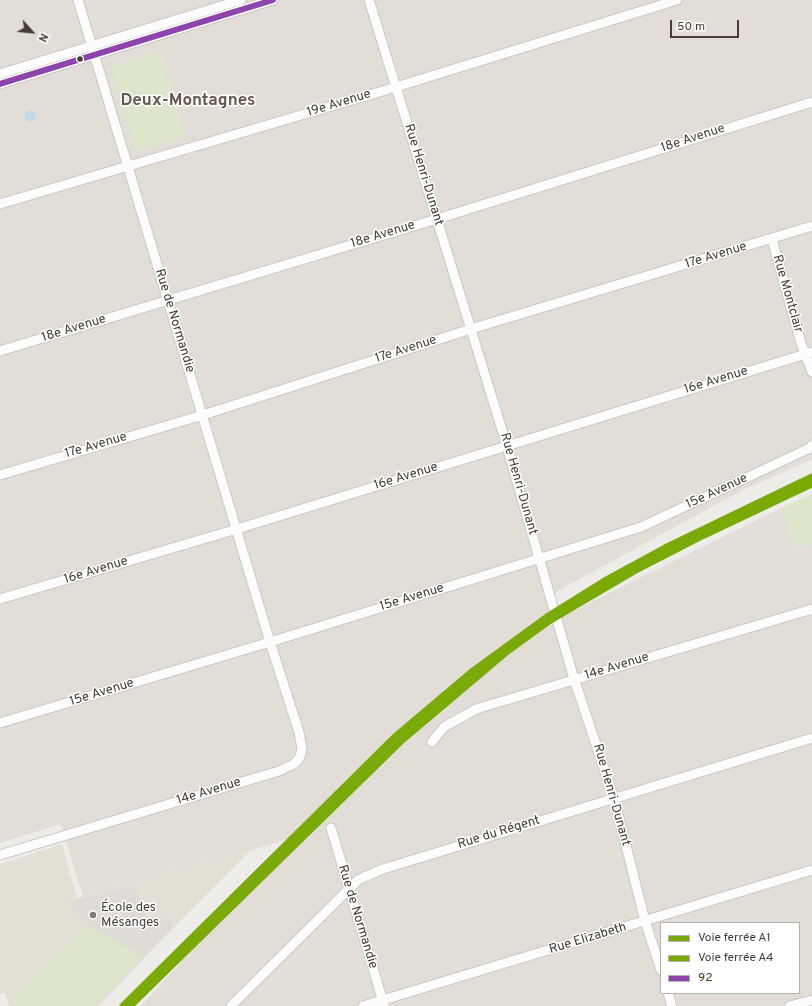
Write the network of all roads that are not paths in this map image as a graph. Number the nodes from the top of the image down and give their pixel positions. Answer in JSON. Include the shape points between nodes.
{"nodes":[{"id":1,"x":78,"y":0,"type":"edge"},
{"id":2,"x":241,"y":0,"type":"edge"},
{"id":3,"x":273,"y":0,"type":"edge"},
{"id":4,"x":370,"y":0,"type":"edge"},
{"id":5,"x":677,"y":0,"type":"edge"},
{"id":6,"x":92,"y":51,"type":"junction"},
{"id":7,"x":0,"y":74,"type":"edge"},
{"id":8,"x":0,"y":84,"type":"edge"},
{"id":9,"x":396,"y":87,"type":"junction"},
{"id":10,"x":812,"y":102,"type":"edge"},
{"id":11,"x":129,"y":168,"type":"junction"},
{"id":12,"x":0,"y":204,"type":"edge"},
{"id":13,"x":436,"y":219,"type":"junction"},
{"id":14,"x":812,"y":226,"type":"edge"},
{"id":15,"x":772,"y":239,"type":"junction"},
{"id":16,"x":168,"y":300,"type":"junction"},
{"id":17,"x":471,"y":329,"type":"junction"},
{"id":18,"x":0,"y":351,"type":"edge"},
{"id":19,"x":809,"y":353,"type":"edge"},
{"id":20,"x":812,"y":372,"type":"edge"},
{"id":21,"x":203,"y":415,"type":"junction"},
{"id":22,"x":812,"y":445,"type":"edge"},
{"id":23,"x":507,"y":446,"type":"junction"},
{"id":24,"x":0,"y":475,"type":"edge"},
{"id":25,"x":237,"y":529,"type":"junction"},
{"id":26,"x":539,"y":559,"type":"junction"},
{"id":27,"x":0,"y":599,"type":"edge"},
{"id":28,"x":812,"y":609,"type":"edge"},
{"id":29,"x":270,"y":642,"type":"junction"},
{"id":30,"x":574,"y":679,"type":"junction"},
{"id":31,"x":0,"y":723,"type":"edge"},
{"id":32,"x":812,"y":738,"type":"edge"},
{"id":33,"x":432,"y":742,"type":"dead end"},
{"id":34,"x":614,"y":798,"type":"junction"},
{"id":35,"x":331,"y":828,"type":"dead end"},
{"id":36,"x":0,"y":855,"type":"edge"},
{"id":37,"x":812,"y":870,"type":"edge"},
{"id":38,"x":349,"y":890,"type":"junction"},
{"id":39,"x":645,"y":921,"type":"junction"},
{"id":40,"x":660,"y":967,"type":"edge"},
{"id":41,"x":668,"y":994,"type":"edge"},
{"id":42,"x":812,"y":1000,"type":"edge"},
{"id":43,"x":384,"y":1003,"type":"edge"},
{"id":44,"x":231,"y":1006,"type":"edge"},
{"id":45,"x":363,"y":1006,"type":"edge"},
{"id":46,"x":672,"y":1006,"type":"edge"},
{"id":47,"x":790,"y":1006,"type":"edge"}],
"edges":[{"from":1,"to":6,"type":"street","name":"Rue de Normandie"},
{"from":2,"to":6,"type":"street"},
{"from":3,"to":6,"type":"street"},
{"from":4,"to":9,"type":"street","name":"Rue Henri-Dunant"},
{"from":5,"to":9,"type":"street","name":"19e Avenue"},
{"from":6,"to":7,"type":"street"},
{"from":6,"to":8,"type":"street"},
{"from":6,"to":11,"type":"street","name":"Rue de Normandie"},
{"from":9,"to":11,"type":"street","name":"19e Avenue"},
{"from":9,"to":13,"type":"street","name":"Rue Henri-Dunant"},
{"from":10,"to":13,"type":"street","name":"18e Avenue"},
{"from":11,"to":12,"type":"street","name":"19e Avenue"},
{"from":11,"to":16,"type":"street","name":"Rue de Normandie"},
{"from":13,"to":16,"type":"street","name":"18e Avenue"},
{"from":13,"to":17,"type":"street","name":"Rue Henri-Dunant"},
{"from":14,"to":15,"type":"street","name":"17e Avenue"},
{"from":15,"to":17,"type":"street","name":"17e Avenue"},
{"from":15,"to":19,"type":"street","name":"Rue Montclair","via":[[801,343]]},
{"from":16,"to":18,"type":"street","name":"18e Avenue"},
{"from":16,"to":21,"type":"street","name":"Rue de Normandie"},
{"from":17,"to":21,"type":"street","name":"17e Avenue"},
{"from":17,"to":23,"type":"street","name":"Rue Henri-Dunant"},
{"from":19,"to":20,"type":"street","name":"Rue Montclair"},
{"from":19,"to":23,"type":"street","name":"16e Avenue"},
{"from":21,"to":24,"type":"street","name":"17e Avenue"},
{"from":21,"to":25,"type":"street","name":"Rue de Normandie"},
{"from":22,"to":26,"type":"street","name":"15e Avenue","via":[[647,524]]},
{"from":23,"to":25,"type":"street","name":"16e Avenue"},
{"from":23,"to":26,"type":"street","name":"Rue Henri-Dunant"},
{"from":25,"to":27,"type":"street","name":"16e Avenue"},
{"from":25,"to":29,"type":"street","name":"Rue de Normandie"},
{"from":26,"to":29,"type":"street","name":"15e Avenue"},
{"from":26,"to":30,"type":"street","name":"Rue Henri-Dunant"},
{"from":28,"to":30,"type":"street","name":"14e Avenue"},
{"from":29,"to":31,"type":"street","name":"15e Avenue"},
{"from":29,"to":36,"type":"street","name":"14e Avenue","via":[[301,740],[301,753],[294,764]]},
{"from":30,"to":33,"type":"street","name":"14e Avenue","via":[[476,709],[444,727]]},
{"from":30,"to":34,"type":"street","name":"Rue Henri-Dunant"},
{"from":32,"to":34,"type":"street","name":"Rue du Régent"},
{"from":34,"to":38,"type":"street","name":"Rue du Régent","via":[[383,869],[364,877]]},
{"from":34,"to":39,"type":"street","name":"Rue Henri-Dunant"},
{"from":35,"to":38,"type":"street","name":"Rue de Normandie"},
{"from":37,"to":39,"type":"street","name":"Rue Elizabeth"},
{"from":38,"to":43,"type":"street","name":"Rue de Normandie"},
{"from":38,"to":44,"type":"street","name":"Rue du Régent"},
{"from":39,"to":40,"type":"street","name":"Rue Henri-Dunant"},
{"from":39,"to":43,"type":"street","name":"Rue Elizabeth"},
{"from":41,"to":46,"type":"street"},
{"from":42,"to":47,"type":"street"},
{"from":43,"to":45,"type":"street","name":"Rue Elizabeth"}]}
